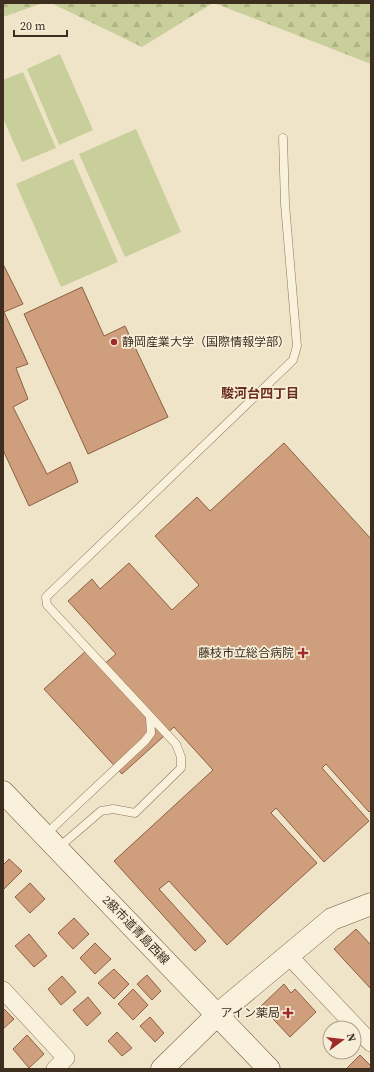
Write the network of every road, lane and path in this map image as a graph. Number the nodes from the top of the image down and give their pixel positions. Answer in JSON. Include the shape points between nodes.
{"nodes":[{"id":1,"x":284,"y":138,"type":"dead end"},
{"id":2,"x":150,"y":717,"type":"junction"},
{"id":3,"x":3,"y":792,"type":"edge"},
{"id":4,"x":51,"y":842,"type":"junction"},
{"id":5,"x":371,"y":904,"type":"edge"},
{"id":6,"x":288,"y":955,"type":"junction"},
{"id":7,"x":3,"y":990,"type":"edge"},
{"id":8,"x":217,"y":1015,"type":"junction"},
{"id":9,"x":371,"y":1043,"type":"edge"},
{"id":10,"x":55,"y":1069,"type":"edge"},
{"id":11,"x":162,"y":1069,"type":"edge"},
{"id":12,"x":269,"y":1069,"type":"edge"}],
"edges":[{"from":1,"to":2,"type":"lane","via":[[284,204],[297,346],[293,360],[46,597],[47,606]]},
{"from":2,"to":4,"type":"lane","via":[[151,733],[145,741]]},
{"from":2,"to":4,"type":"lane","via":[[176,744],[181,757],[181,768],[135,813],[113,809],[101,811]]},
{"from":3,"to":4,"type":"street","name":"2級市道青島西線"},
{"from":4,"to":8,"type":"street","name":"2級市道青島西線"},
{"from":5,"to":6,"type":"street","via":[[332,919]]},
{"from":6,"to":8,"type":"street"},
{"from":6,"to":9,"type":"street"},
{"from":7,"to":10,"type":"street","via":[[66,1058]]},
{"from":8,"to":11,"type":"street"},
{"from":8,"to":12,"type":"street","name":"2級市道青島西線"}]}
